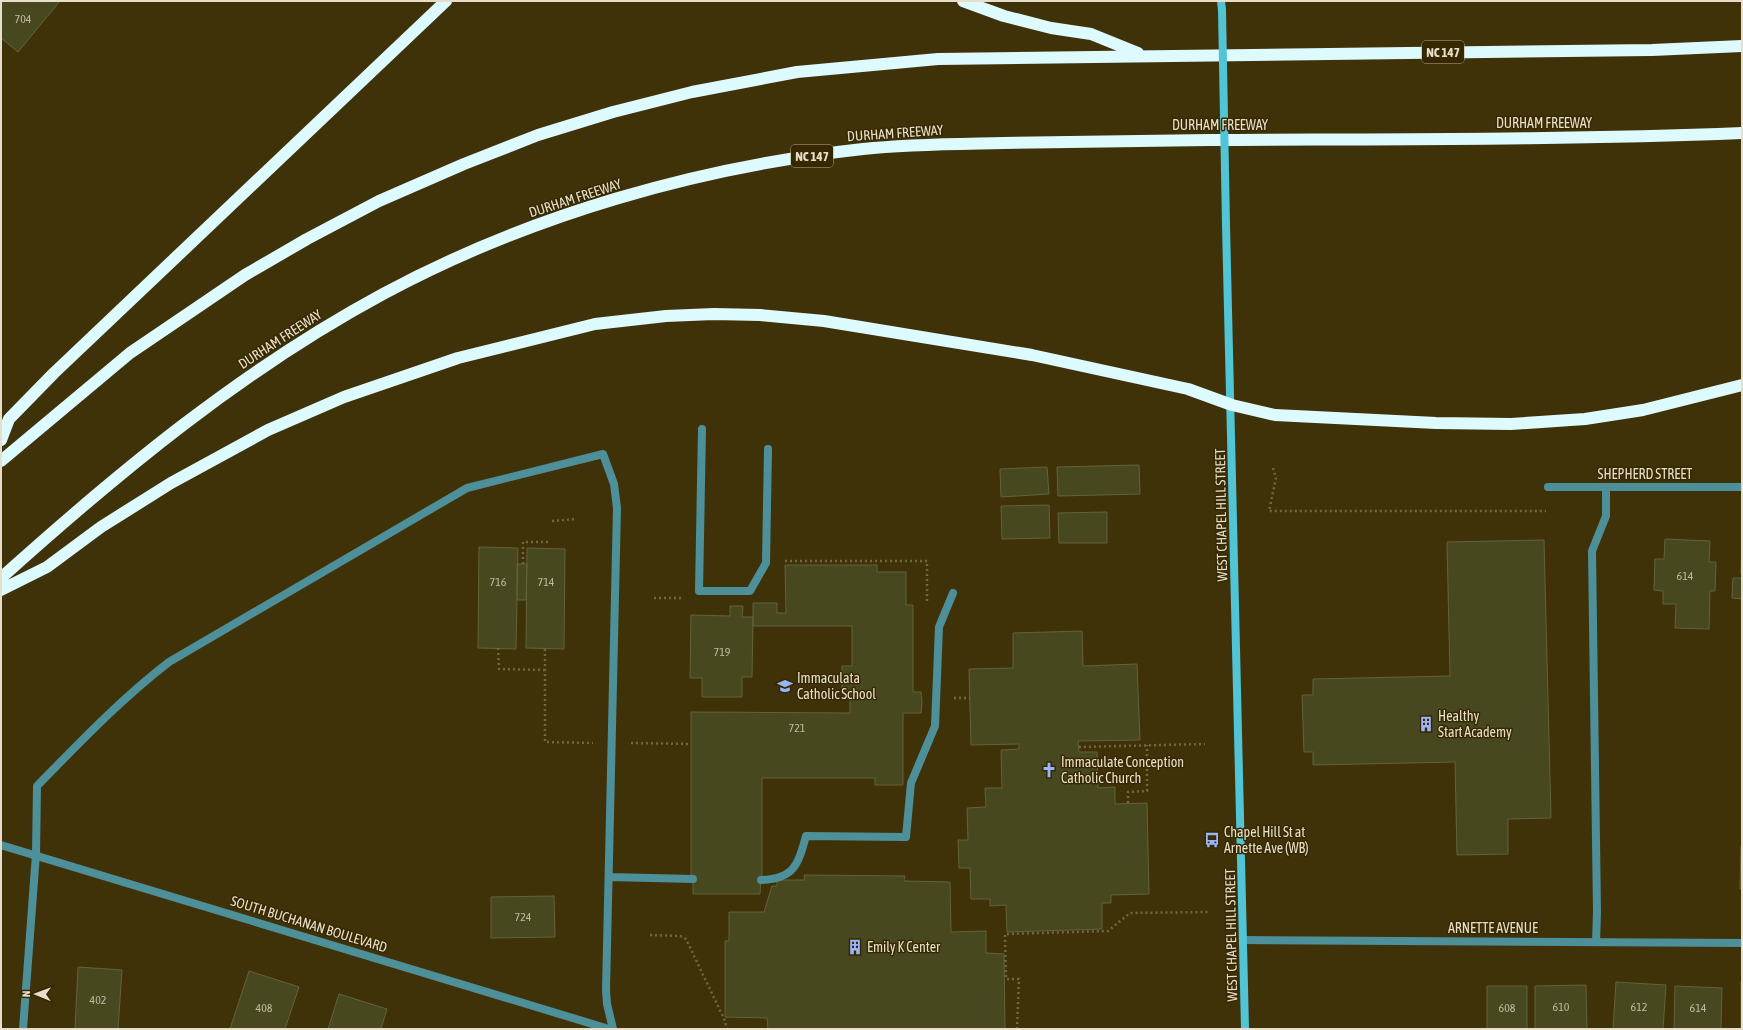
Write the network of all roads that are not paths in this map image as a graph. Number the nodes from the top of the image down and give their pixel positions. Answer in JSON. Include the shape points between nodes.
{"nodes":[{"id":1,"x":446,"y":1,"type":"edge"},
{"id":2,"x":963,"y":1,"type":"edge"},
{"id":3,"x":1221,"y":1,"type":"edge"},
{"id":4,"x":1742,"y":46,"type":"edge"},
{"id":5,"x":1145,"y":56,"type":"junction"},
{"id":6,"x":1742,"y":133,"type":"edge"},
{"id":7,"x":1742,"y":385,"type":"edge"},
{"id":8,"x":1232,"y":405,"type":"junction"},
{"id":9,"x":702,"y":429,"type":"dead end"},
{"id":10,"x":1,"y":440,"type":"edge"},
{"id":11,"x":768,"y":449,"type":"dead end"},
{"id":12,"x":1,"y":460,"type":"edge"},
{"id":13,"x":1548,"y":487,"type":"dead end"},
{"id":14,"x":1606,"y":487,"type":"junction"},
{"id":15,"x":1742,"y":487,"type":"edge"},
{"id":16,"x":1,"y":578,"type":"edge"},
{"id":17,"x":1,"y":590,"type":"edge"},
{"id":18,"x":953,"y":593,"type":"dead end"},
{"id":19,"x":1,"y":844,"type":"edge"},
{"id":20,"x":36,"y":854,"type":"junction"},
{"id":21,"x":609,"y":877,"type":"junction"},
{"id":22,"x":693,"y":879,"type":"dead end"},
{"id":23,"x":760,"y":880,"type":"dead end"},
{"id":24,"x":1244,"y":940,"type":"junction"},
{"id":25,"x":1596,"y":942,"type":"junction"},
{"id":26,"x":1742,"y":943,"type":"edge"},
{"id":27,"x":23,"y":1029,"type":"edge"},
{"id":28,"x":609,"y":1029,"type":"edge"},
{"id":29,"x":613,"y":1029,"type":"edge"},
{"id":30,"x":1245,"y":1029,"type":"edge"}],
"edges":[{"from":1,"to":10,"type":"highway","via":[[54,373],[8,419]]},
{"from":2,"to":5,"type":"highway","via":[[1004,16],[1051,28],[1091,34]]},
{"from":3,"to":8,"type":"main road","name":"WEST CHAPEL HILL STREET","bridge":true},
{"from":4,"to":5,"type":"highway","number":"NC 147","via":[[1652,50]]},
{"from":5,"to":12,"type":"highway","number":"NC 147","via":[[938,59],[797,72],[692,92],[538,135],[379,201],[245,275],[130,353]]},
{"from":6,"to":16,"type":"highway","name":"DURHAM FREEWAY","number":"NC 147","via":[[1622,137],[921,144],[864,148],[785,159],[696,178],[618,199],[544,223],[466,254],[385,293],[320,330],[250,375],[168,434],[88,500]]},
{"from":7,"to":8,"type":"highway","via":[[1643,410],[1585,419],[1511,424],[1275,415]]},
{"from":8,"to":17,"type":"highway","via":[[1188,389],[1032,355],[824,321],[714,314],[666,316],[595,324],[458,358],[344,397],[268,430],[171,483],[101,527],[47,568]]},
{"from":8,"to":24,"type":"main road","name":"WEST CHAPEL HILL STREET"},
{"from":9,"to":11,"type":"street","via":[[699,591],[750,591],[766,563]]},
{"from":13,"to":14,"type":"street","name":"SHEPHERD STREET"},
{"from":14,"to":15,"type":"street","name":"SHEPHERD STREET"},
{"from":14,"to":25,"type":"street","via":[[1606,516],[1592,552]]},
{"from":18,"to":23,"type":"street","via":[[939,627],[935,726],[910,783],[906,836],[806,836],[799,863],[787,874]]},
{"from":19,"to":20,"type":"street","name":"SOUTH BUCHANAN BOULEVARD"},
{"from":20,"to":21,"type":"street","via":[[37,786],[84,738],[169,662],[467,488],[603,454],[614,484],[617,508]]},
{"from":20,"to":27,"type":"street"},
{"from":20,"to":28,"type":"street","name":"SOUTH BUCHANAN BOULEVARD"},
{"from":21,"to":22,"type":"street"},
{"from":21,"to":29,"type":"street","via":[[606,990]]},
{"from":24,"to":25,"type":"street","name":"ARNETTE AVENUE"},
{"from":24,"to":30,"type":"main road","name":"WEST CHAPEL HILL STREET"},
{"from":25,"to":26,"type":"street","name":"ARNETTE AVENUE"}]}
